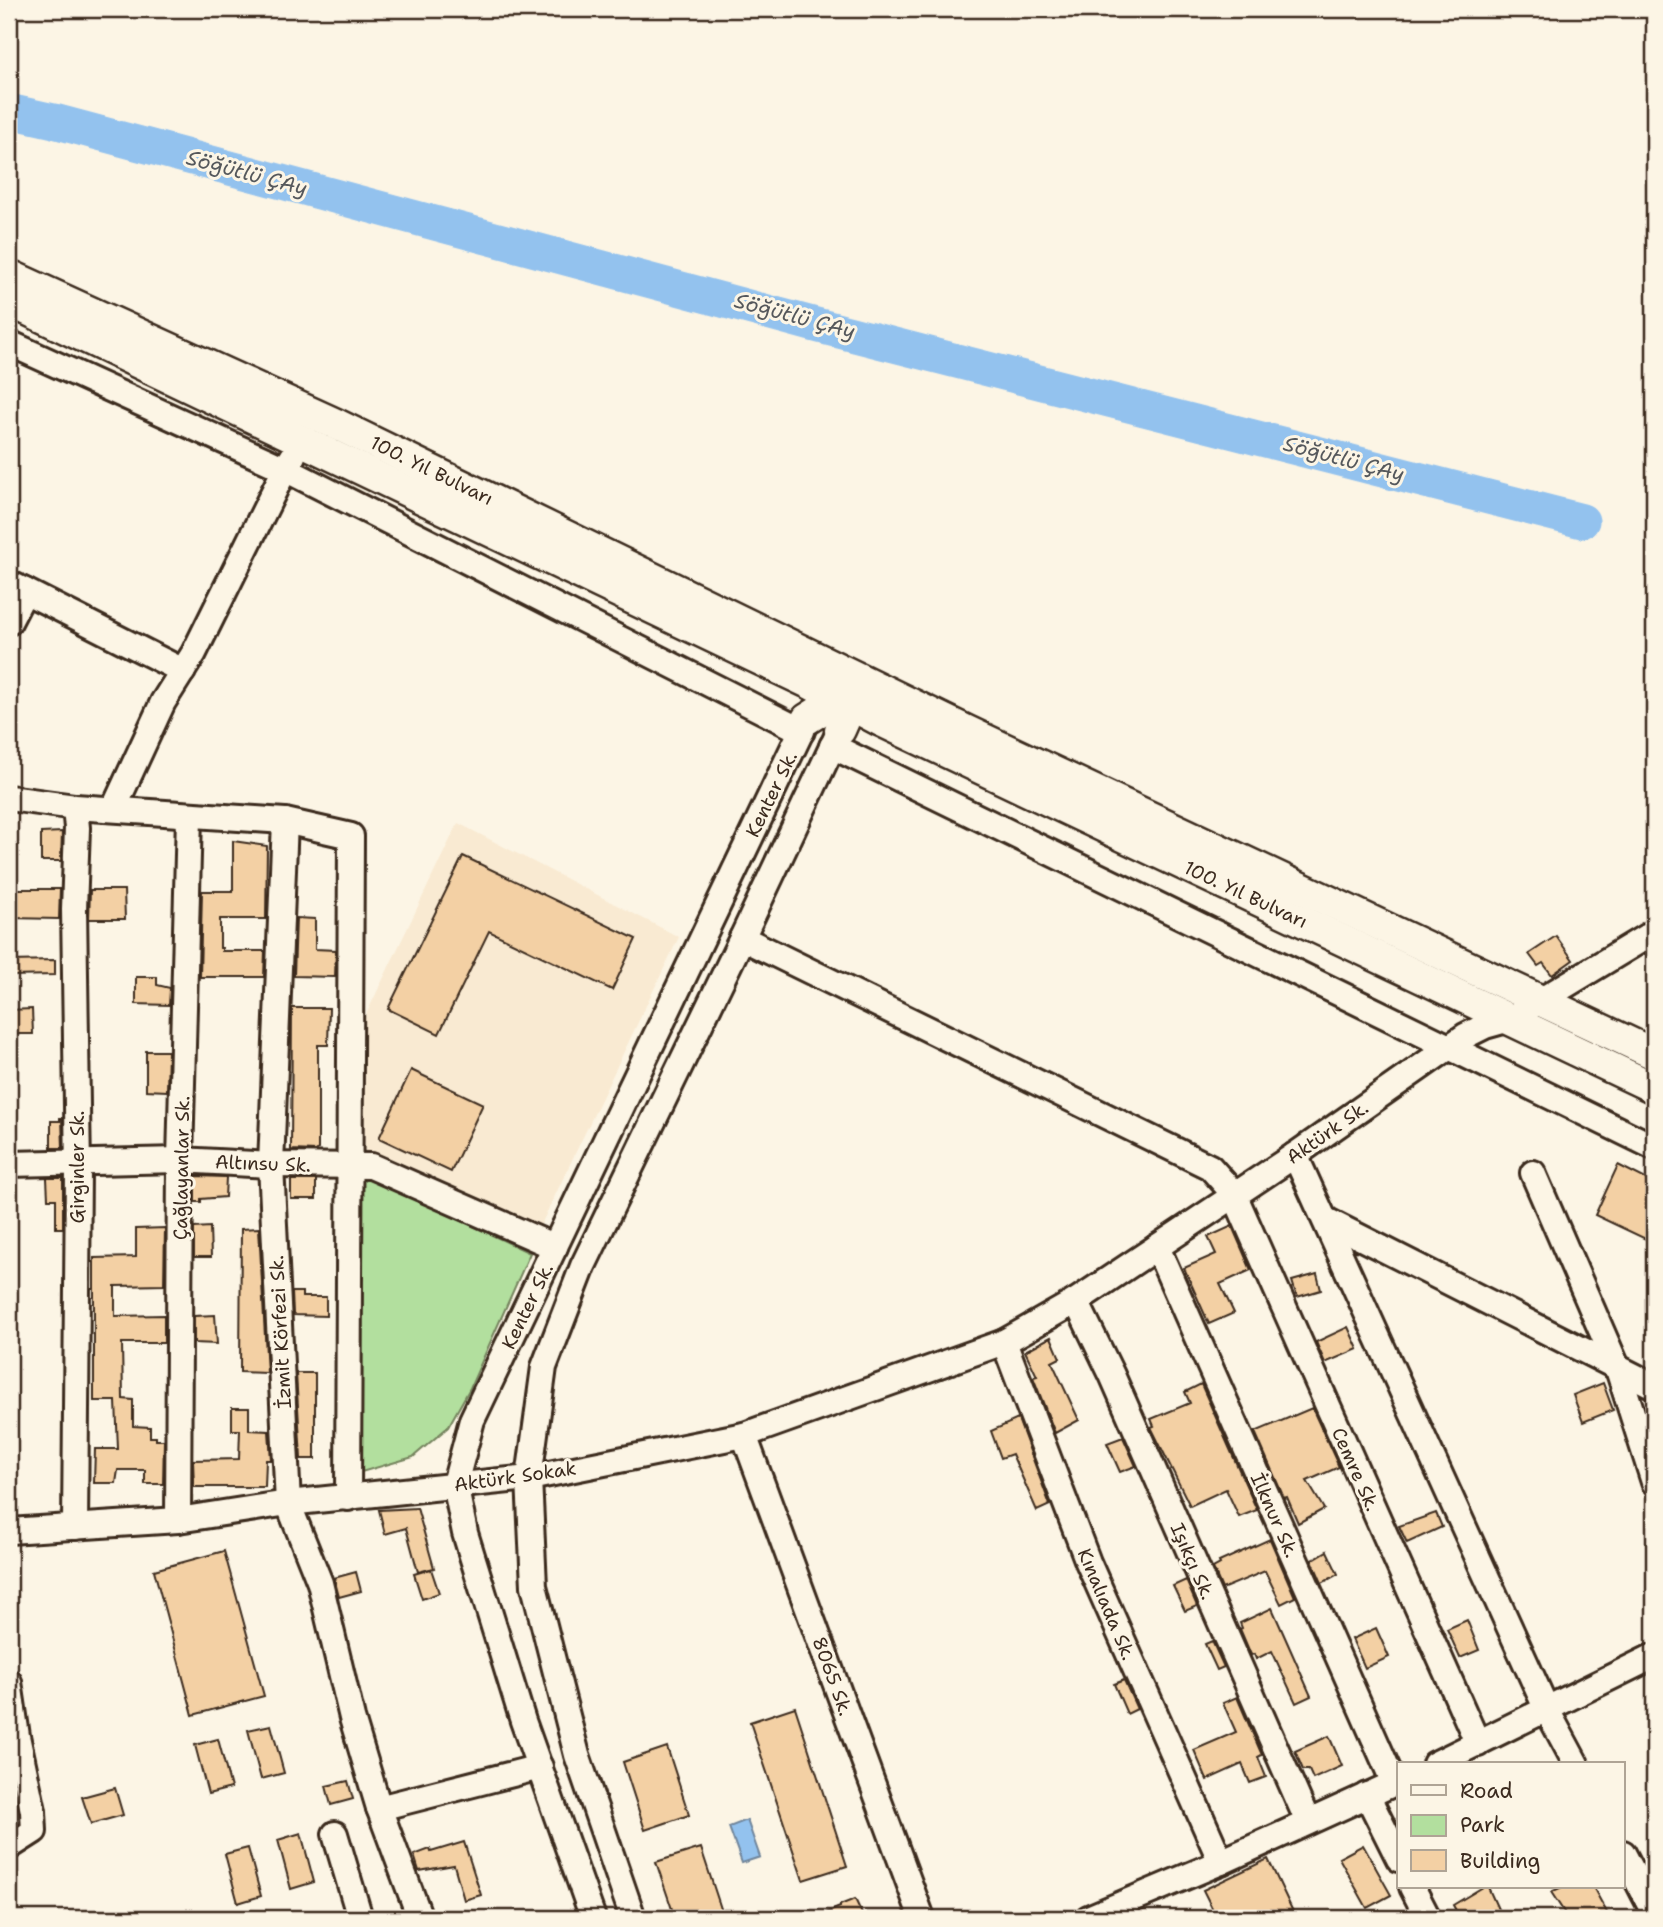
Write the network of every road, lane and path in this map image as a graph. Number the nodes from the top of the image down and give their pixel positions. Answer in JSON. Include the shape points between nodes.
{"nodes":[{"id":1,"x":9,"y":275,"type":"edge"},
{"id":2,"x":9,"y":301,"type":"edge"},
{"id":3,"x":9,"y":343,"type":"edge"},
{"id":4,"x":302,"y":440,"type":"junction"},
{"id":5,"x":285,"y":469,"type":"junction"},
{"id":6,"x":17,"y":587,"type":"edge"},
{"id":7,"x":9,"y":622,"type":"edge"},
{"id":8,"x":183,"y":671,"type":"junction"},
{"id":9,"x":846,"y":687,"type":"junction"},
{"id":10,"x":804,"y":725,"type":"junction"},
{"id":11,"x":836,"y":738,"type":"junction"},
{"id":12,"x":9,"y":798,"type":"edge"},
{"id":13,"x":75,"y":807,"type":"junction"},
{"id":14,"x":114,"y":808,"type":"junction"},
{"id":15,"x":189,"y":816,"type":"junction"},
{"id":16,"x":285,"y":821,"type":"junction"},
{"id":17,"x":1654,"y":932,"type":"edge"},
{"id":18,"x":742,"y":938,"type":"junction"},
{"id":19,"x":1540,"y":1000,"type":"junction"},
{"id":20,"x":1510,"y":1019,"type":"junction"},
{"id":21,"x":1449,"y":1048,"type":"junction"},
{"id":22,"x":1654,"y":1054,"type":"edge"},
{"id":23,"x":1654,"y":1088,"type":"edge"},
{"id":24,"x":1654,"y":1147,"type":"edge"},
{"id":25,"x":1295,"y":1155,"type":"junction"},
{"id":26,"x":180,"y":1160,"type":"junction"},
{"id":27,"x":78,"y":1161,"type":"junction"},
{"id":28,"x":9,"y":1164,"type":"edge"},
{"id":29,"x":271,"y":1165,"type":"junction"},
{"id":30,"x":349,"y":1166,"type":"junction"},
{"id":31,"x":1533,"y":1173,"type":"dead end"},
{"id":32,"x":1234,"y":1194,"type":"junction"},
{"id":33,"x":1326,"y":1220,"type":"junction"},
{"id":34,"x":555,"y":1247,"type":"junction"},
{"id":35,"x":1157,"y":1247,"type":"junction"},
{"id":36,"x":1076,"y":1301,"type":"junction"},
{"id":37,"x":1004,"y":1342,"type":"junction"},
{"id":38,"x":1618,"y":1369,"type":"junction"},
{"id":39,"x":1654,"y":1386,"type":"edge"},
{"id":40,"x":744,"y":1435,"type":"junction"},
{"id":41,"x":528,"y":1478,"type":"junction"},
{"id":42,"x":1654,"y":1482,"type":"edge"},
{"id":43,"x":455,"y":1484,"type":"junction"},
{"id":44,"x":348,"y":1498,"type":"junction"},
{"id":45,"x":288,"y":1503,"type":"junction"},
{"id":46,"x":178,"y":1520,"type":"junction"},
{"id":47,"x":75,"y":1527,"type":"junction"},
{"id":48,"x":9,"y":1531,"type":"edge"},
{"id":49,"x":1654,"y":1656,"type":"edge"},
{"id":50,"x":9,"y":1682,"type":"edge"},
{"id":51,"x":1547,"y":1710,"type":"junction"},
{"id":52,"x":1478,"y":1744,"type":"junction"},
{"id":53,"x":1438,"y":1762,"type":"edge"},
{"id":54,"x":1575,"y":1762,"type":"edge"},
{"id":55,"x":540,"y":1767,"type":"junction"},
{"id":56,"x":1396,"y":1782,"type":"edge"},
{"id":57,"x":1367,"y":1795,"type":"junction"},
{"id":58,"x":379,"y":1808,"type":"junction"},
{"id":59,"x":1308,"y":1822,"type":"junction"},
{"id":60,"x":335,"y":1834,"type":"dead end"},
{"id":61,"x":9,"y":1847,"type":"edge"},
{"id":62,"x":1397,"y":1855,"type":"edge"},
{"id":63,"x":1624,"y":1855,"type":"edge"},
{"id":64,"x":1221,"y":1862,"type":"junction"},
{"id":65,"x":1413,"y":1888,"type":"edge"},
{"id":66,"x":1654,"y":1913,"type":"edge"},
{"id":67,"x":360,"y":1918,"type":"edge"},
{"id":68,"x":420,"y":1918,"type":"edge"},
{"id":69,"x":593,"y":1918,"type":"edge"},
{"id":70,"x":633,"y":1918,"type":"edge"},
{"id":71,"x":922,"y":1918,"type":"edge"},
{"id":72,"x":1087,"y":1918,"type":"edge"},
{"id":73,"x":1428,"y":1918,"type":"edge"}],
"edges":[{"from":1,"to":9,"type":"main road","name":"100. Yıl Bulvarı","via":[[338,425]]},
{"from":2,"to":4,"type":"main road","name":"100. Yıl Bulvarı"},
{"from":3,"to":5,"type":"street"},
{"from":4,"to":5,"type":"street"},
{"from":4,"to":9,"type":"main road","name":"100. Yıl Bulvarı"},
{"from":5,"to":8,"type":"street"},
{"from":5,"to":10,"type":"street"},
{"from":6,"to":7,"type":"street"},
{"from":6,"to":8,"type":"street"},
{"from":8,"to":14,"type":"street","via":[[163,702]]},
{"from":9,"to":10,"type":"main road"},
{"from":9,"to":11,"type":"main road","via":[[844,721]]},
{"from":9,"to":19,"type":"main road","name":"100. Yıl Bulvarı"},
{"from":9,"to":20,"type":"main road","name":"100. Yıl Bulvarı","via":[[881,721]]},
{"from":10,"to":34,"type":"street","name":"Kenter Sk."},
{"from":11,"to":18,"type":"street","name":"Kenter Sk."},
{"from":11,"to":21,"type":"street"},
{"from":12,"to":13,"type":"street"},
{"from":13,"to":14,"type":"street"},
{"from":13,"to":27,"type":"street","name":"Girginler Sk."},
{"from":14,"to":15,"type":"street"},
{"from":15,"to":16,"type":"street"},
{"from":15,"to":26,"type":"street","name":"Çağlayanlar Sk."},
{"from":16,"to":29,"type":"street","name":"İzmit Körfezi Sk."},
{"from":16,"to":30,"type":"street","via":[[351,836]]},
{"from":17,"to":19,"type":"street","name":"Aktürk Sk."},
{"from":18,"to":32,"type":"street","name":"Cemre Sk.","via":[[1210,1167]]},
{"from":18,"to":41,"type":"street","name":"Kenter Sk.","via":[[583,1266],[544,1367]]},
{"from":19,"to":20,"type":"street","name":"Aktürk Sk."},
{"from":19,"to":22,"type":"main road","name":"100. Yıl Bulvarı"},
{"from":20,"to":21,"type":"street","name":"Aktürk Sk.","via":[[1485,1026]]},
{"from":20,"to":23,"type":"main road","name":"100. Yıl Bulvarı"},
{"from":21,"to":24,"type":"street"},
{"from":21,"to":25,"type":"street","name":"Aktürk Sk."},
{"from":25,"to":32,"type":"street","name":"Aktürk Sk."},
{"from":25,"to":33,"type":"street"},
{"from":26,"to":27,"type":"street","name":"Altınsu Sk."},
{"from":26,"to":29,"type":"street","name":"Altınsu Sk."},
{"from":26,"to":46,"type":"street","name":"Çağlayanlar Sk."},
{"from":27,"to":28,"type":"street","name":"Altınsu Sk."},
{"from":27,"to":47,"type":"street","name":"Girginler Sk."},
{"from":29,"to":30,"type":"street","name":"Altınsu Sk."},
{"from":29,"to":45,"type":"street","name":"İzmit Körfezi Sk."},
{"from":30,"to":34,"type":"street","name":"Altınsu Sk.","via":[[372,1166]]},
{"from":30,"to":44,"type":"street"},
{"from":31,"to":38,"type":"street"},
{"from":32,"to":35,"type":"street","name":"Aktürk Sk."},
{"from":32,"to":52,"type":"street","name":"Cemre Sk."},
{"from":33,"to":38,"type":"street"},
{"from":33,"to":51,"type":"street"},
{"from":34,"to":43,"type":"street","name":"Kenter Sk.","via":[[472,1420]]},
{"from":35,"to":36,"type":"street","name":"Aktürk Sk."},
{"from":35,"to":56,"type":"street","name":"İlknur Sk."},
{"from":36,"to":37,"type":"street","name":"Aktürk Sk."},
{"from":36,"to":59,"type":"street","name":"Işıkçı Sk."},
{"from":37,"to":40,"type":"street","name":"Aktürk Sokak"},
{"from":37,"to":64,"type":"street","name":"Kınalıada Sk.","via":[[1088,1562]]},
{"from":38,"to":39,"type":"street"},
{"from":38,"to":42,"type":"street"},
{"from":40,"to":41,"type":"street","name":"Aktürk Sokak"},
{"from":40,"to":71,"type":"street","name":"8065 Sk."},
{"from":41,"to":43,"type":"street","name":"Aktürk Sokak"},
{"from":41,"to":70,"type":"street","name":"Kenter Sk.","via":[[534,1586],[577,1755]]},
{"from":43,"to":44,"type":"street","name":"Aktürk Sokak"},
{"from":43,"to":55,"type":"street","name":"Kenter Sk.","via":[[465,1533]]},
{"from":44,"to":45,"type":"street","name":"Aktürk Sokak"},
{"from":45,"to":46,"type":"street","name":"Aktürk Sokak"},
{"from":45,"to":58,"type":"street","name":"İzmit Körfezi Sk.","via":[[320,1583]]},
{"from":46,"to":47,"type":"street","name":"Aktürk Sokak"},
{"from":47,"to":48,"type":"street","name":"Aktürk Sokak"},
{"from":49,"to":51,"type":"street"},
{"from":50,"to":61,"type":"street","via":[[34,1830]]},
{"from":51,"to":52,"type":"street"},
{"from":51,"to":54,"type":"street"},
{"from":52,"to":53,"type":"street"},
{"from":55,"to":58,"type":"street"},
{"from":55,"to":69,"type":"street","name":"Kenter Sk."},
{"from":56,"to":57,"type":"street"},
{"from":57,"to":59,"type":"street"},
{"from":57,"to":62,"type":"street"},
{"from":58,"to":68,"type":"street","name":"İzmit Körfezi Sk."},
{"from":59,"to":64,"type":"street"},
{"from":60,"to":67,"type":"street"},
{"from":63,"to":66,"type":"street"},
{"from":64,"to":72,"type":"street"},
{"from":65,"to":73,"type":"street"}]}
